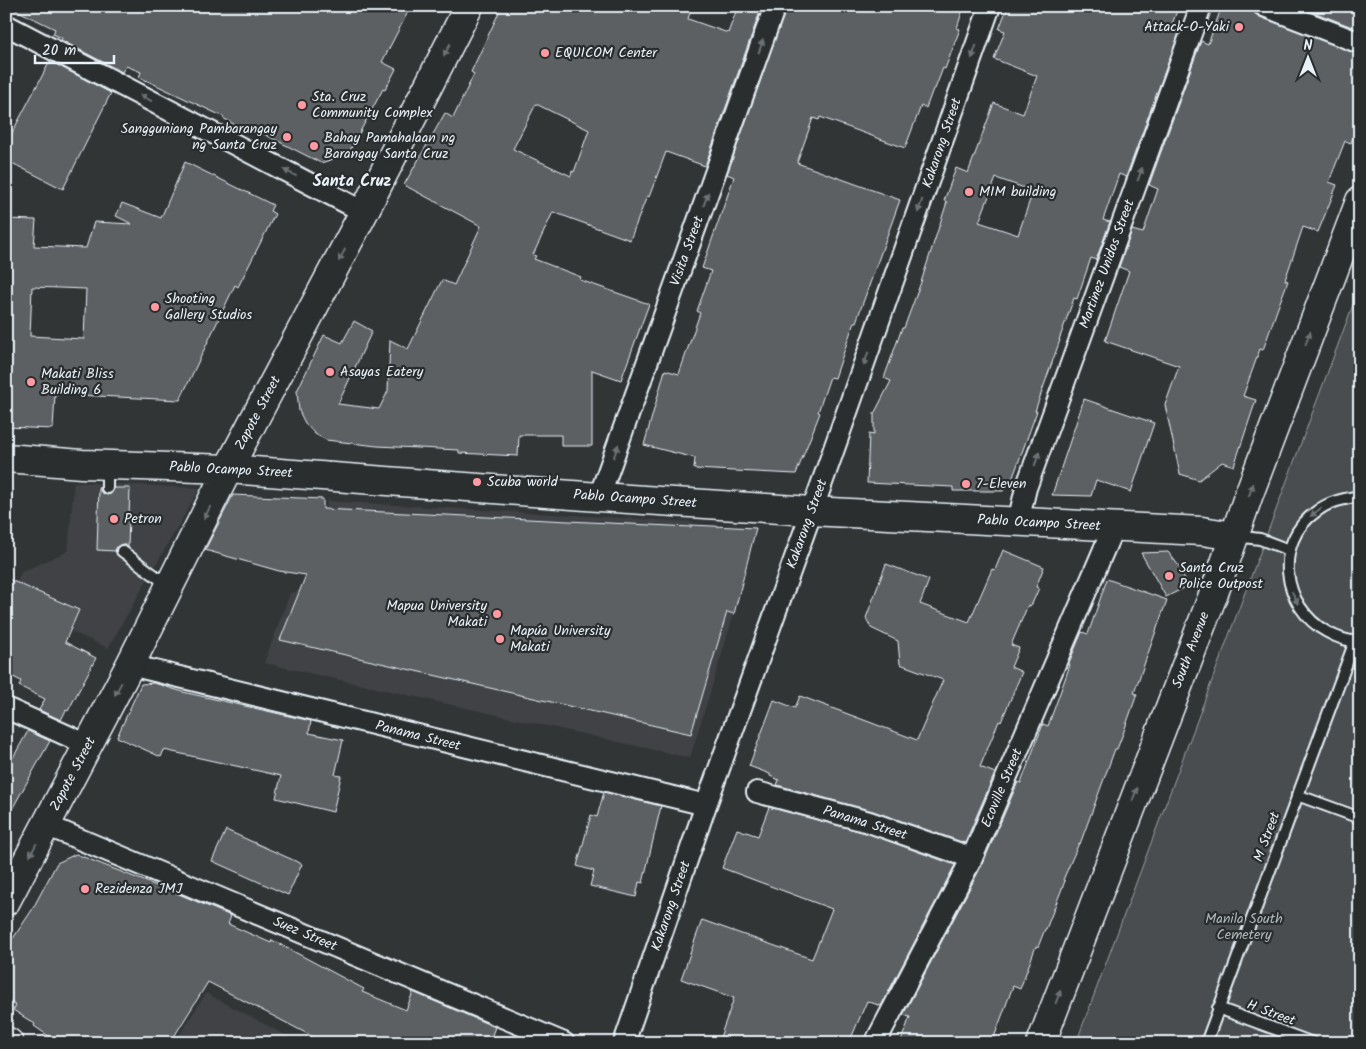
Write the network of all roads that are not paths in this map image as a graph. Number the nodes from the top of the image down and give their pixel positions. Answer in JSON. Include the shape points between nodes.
{"nodes":[{"id":1,"x":469,"y":6,"type":"edge"},
{"id":2,"x":775,"y":6,"type":"edge"},
{"id":3,"x":990,"y":6,"type":"edge"},
{"id":4,"x":1201,"y":6,"type":"edge"},
{"id":5,"x":1264,"y":6,"type":"edge"},
{"id":6,"x":6,"y":25,"type":"edge"},
{"id":7,"x":1360,"y":43,"type":"edge"},
{"id":8,"x":1360,"y":201,"type":"edge"},
{"id":9,"x":364,"y":212,"type":"junction"},
{"id":10,"x":6,"y":458,"type":"edge"},
{"id":11,"x":228,"y":469,"type":"junction"},
{"id":12,"x":1360,"y":496,"type":"edge"},
{"id":13,"x":599,"y":497,"type":"junction"},
{"id":14,"x":811,"y":511,"type":"junction"},
{"id":15,"x":1018,"y":522,"type":"junction"},
{"id":16,"x":1114,"y":526,"type":"junction"},
{"id":17,"x":1234,"y":536,"type":"junction"},
{"id":18,"x":1289,"y":550,"type":"junction"},
{"id":19,"x":122,"y":551,"type":"dead end"},
{"id":20,"x":170,"y":587,"type":"junction"},
{"id":21,"x":1357,"y":641,"type":"edge"},
{"id":22,"x":130,"y":666,"type":"junction"},
{"id":23,"x":6,"y":708,"type":"edge"},
{"id":24,"x":88,"y":745,"type":"junction"},
{"id":25,"x":757,"y":792,"type":"dead end"},
{"id":26,"x":1298,"y":795,"type":"junction"},
{"id":27,"x":706,"y":805,"type":"junction"},
{"id":28,"x":1360,"y":818,"type":"edge"},
{"id":29,"x":46,"y":825,"type":"junction"},
{"id":30,"x":972,"y":858,"type":"junction"},
{"id":31,"x":6,"y":901,"type":"edge"},
{"id":32,"x":1218,"y":1008,"type":"junction"},
{"id":33,"x":564,"y":1043,"type":"edge"},
{"id":34,"x":624,"y":1043,"type":"edge"},
{"id":35,"x":875,"y":1043,"type":"edge"},
{"id":36,"x":1041,"y":1043,"type":"edge"},
{"id":37,"x":1206,"y":1043,"type":"edge"},
{"id":38,"x":1313,"y":1043,"type":"edge"}],
"edges":[{"from":1,"to":9,"type":"main road","name":"Zapote Street","one_way":true},
{"from":13,"to":2,"type":"street","name":"Visita Street","one_way":true},
{"from":3,"to":14,"type":"street","name":"Kakarong Street","one_way":true},
{"from":15,"to":4,"type":"street","name":"Martinez Unidos Street","one_way":true,"via":[[1029,479]]},
{"from":5,"to":7,"type":"street"},
{"from":9,"to":6,"type":"street","one_way":true},
{"from":17,"to":8,"type":"main road","name":"South Avenue","one_way":true},
{"from":9,"to":11,"type":"main road","name":"Zapote Street","one_way":true},
{"from":10,"to":11,"type":"main road","name":"Pablo Ocampo Street","via":[[107,476]]},
{"from":11,"to":13,"type":"main road","name":"Pablo Ocampo Street"},
{"from":11,"to":20,"type":"main road","name":"Zapote Street","one_way":true},
{"from":12,"to":18,"type":"lane","one_way":true,"via":[[1336,500],[1316,511],[1299,528]]},
{"from":13,"to":14,"type":"main road","name":"Pablo Ocampo Street"},
{"from":14,"to":15,"type":"main road","name":"Pablo Ocampo Street"},
{"from":14,"to":27,"type":"street","name":"Kakarong Street"},
{"from":15,"to":16,"type":"main road","name":"Pablo Ocampo Street"},
{"from":16,"to":17,"type":"main road","name":"Pablo Ocampo Street"},
{"from":16,"to":30,"type":"street","name":"Ecoville Street"},
{"from":17,"to":18,"type":"lane","via":[[1260,539]]},
{"from":36,"to":17,"type":"main road","name":"South Avenue","one_way":true},
{"from":18,"to":21,"type":"lane","one_way":true,"via":[[1287,571],[1291,592],[1301,610],[1315,626],[1334,636]]},
{"from":19,"to":20,"type":"lane"},
{"from":20,"to":22,"type":"main road","name":"Zapote Street"},
{"from":21,"to":26,"type":"lane","name":"M Street"},
{"from":22,"to":24,"type":"main road","name":"Zapote Street","one_way":true},
{"from":22,"to":27,"type":"street","name":"Panama Street"},
{"from":23,"to":24,"type":"street"},
{"from":24,"to":29,"type":"main road","name":"Zapote Street"},
{"from":25,"to":30,"type":"street","name":"Panama Street","via":[[868,822]]},
{"from":26,"to":28,"type":"lane"},
{"from":26,"to":32,"type":"lane","name":"M Street"},
{"from":27,"to":34,"type":"street","name":"Kakarong Street"},
{"from":29,"to":31,"type":"main road","name":"Zapote Street","one_way":true},
{"from":29,"to":33,"type":"street","name":"Suez Street"},
{"from":30,"to":35,"type":"street","name":"Ecoville Street"},
{"from":32,"to":37,"type":"lane","name":"M Street"},
{"from":32,"to":38,"type":"lane","name":"H Street"}]}
